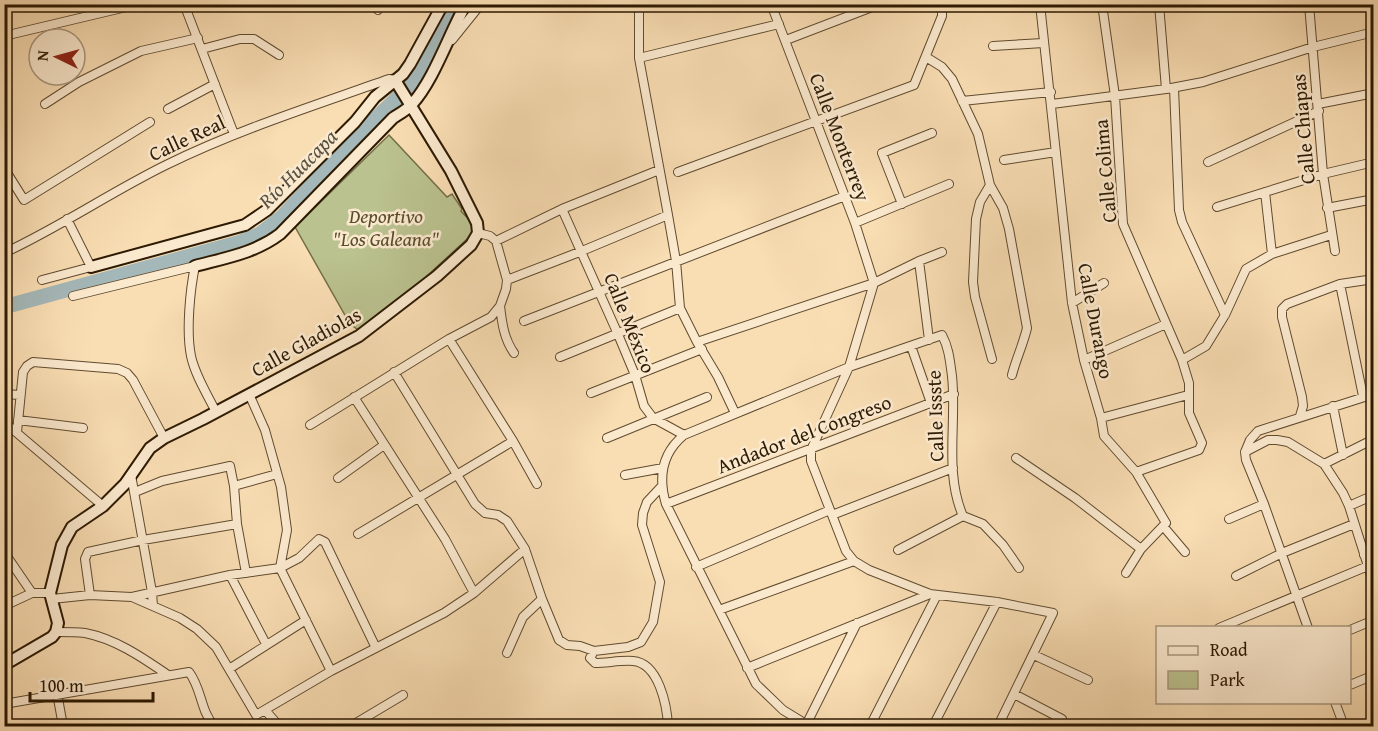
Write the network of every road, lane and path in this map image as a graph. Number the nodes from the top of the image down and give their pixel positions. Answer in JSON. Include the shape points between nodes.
{"nodes":[{"id":1,"x":139,"y":4,"type":"edge"},
{"id":2,"x":184,"y":4,"type":"edge"},
{"id":3,"x":442,"y":4,"type":"edge"},
{"id":4,"x":466,"y":4,"type":"edge"},
{"id":5,"x":480,"y":4,"type":"edge"},
{"id":6,"x":639,"y":4,"type":"edge"},
{"id":7,"x":771,"y":4,"type":"edge"},
{"id":8,"x":880,"y":4,"type":"edge"},
{"id":9,"x":942,"y":4,"type":"edge"},
{"id":10,"x":1040,"y":4,"type":"edge"},
{"id":11,"x":1102,"y":4,"type":"edge"},
{"id":12,"x":1159,"y":4,"type":"edge"},
{"id":13,"x":1309,"y":4,"type":"edge"},
{"id":14,"x":779,"y":24,"type":"junction"},
{"id":15,"x":1373,"y":31,"type":"edge"},
{"id":16,"x":4,"y":36,"type":"edge"},
{"id":17,"x":198,"y":38,"type":"junction"},
{"id":18,"x":786,"y":40,"type":"junction"},
{"id":19,"x":1043,"y":43,"type":"junction"},
{"id":20,"x":993,"y":46,"type":"dead end"},
{"id":21,"x":1312,"y":47,"type":"junction"},
{"id":22,"x":202,"y":49,"type":"junction"},
{"id":23,"x":279,"y":55,"type":"dead end"},
{"id":24,"x":926,"y":57,"type":"junction"},
{"id":25,"x":639,"y":58,"type":"junction"},
{"id":26,"x":435,"y":66,"type":"junction"},
{"id":27,"x":397,"y":82,"type":"junction"},
{"id":28,"x":215,"y":84,"type":"junction"},
{"id":29,"x":1170,"y":88,"type":"junction"},
{"id":30,"x":1051,"y":92,"type":"junction"},
{"id":31,"x":1374,"y":93,"type":"edge"},
{"id":32,"x":1115,"y":96,"type":"junction"},
{"id":33,"x":963,"y":100,"type":"junction"},
{"id":34,"x":410,"y":103,"type":"junction"},
{"id":35,"x":45,"y":104,"type":"dead end"},
{"id":36,"x":1052,"y":104,"type":"junction"},
{"id":37,"x":1318,"y":107,"type":"junction"},
{"id":38,"x":168,"y":109,"type":"dead end"},
{"id":39,"x":816,"y":120,"type":"junction"},
{"id":40,"x":150,"y":123,"type":"dead end"},
{"id":41,"x":932,"y":133,"type":"dead end"},
{"id":42,"x":234,"y":134,"type":"junction"},
{"id":43,"x":1056,"y":152,"type":"junction"},
{"id":44,"x":1004,"y":160,"type":"dead end"},
{"id":45,"x":1208,"y":162,"type":"dead end"},
{"id":46,"x":1374,"y":162,"type":"edge"},
{"id":47,"x":4,"y":168,"type":"edge"},
{"id":48,"x":659,"y":170,"type":"junction"},
{"id":49,"x":678,"y":172,"type":"dead end"},
{"id":50,"x":1323,"y":174,"type":"junction"},
{"id":51,"x":949,"y":184,"type":"dead end"},
{"id":52,"x":990,"y":185,"type":"junction"},
{"id":53,"x":1265,"y":192,"type":"junction"},
{"id":54,"x":845,"y":196,"type":"junction"},
{"id":55,"x":1374,"y":199,"type":"edge"},
{"id":56,"x":902,"y":204,"type":"junction"},
{"id":57,"x":1217,"y":207,"type":"dead end"},
{"id":58,"x":1327,"y":208,"type":"junction"},
{"id":59,"x":562,"y":209,"type":"junction"},
{"id":60,"x":668,"y":215,"type":"junction"},
{"id":61,"x":67,"y":219,"type":"junction"},
{"id":62,"x":855,"y":223,"type":"junction"},
{"id":63,"x":478,"y":233,"type":"junction"},
{"id":64,"x":1331,"y":235,"type":"junction"},
{"id":65,"x":496,"y":241,"type":"junction"},
{"id":66,"x":582,"y":251,"type":"junction"},
{"id":67,"x":1335,"y":251,"type":"dead end"},
{"id":68,"x":942,"y":252,"type":"dead end"},
{"id":69,"x":4,"y":253,"type":"edge"},
{"id":70,"x":1272,"y":254,"type":"junction"},
{"id":71,"x":676,"y":261,"type":"junction"},
{"id":72,"x":919,"y":261,"type":"junction"},
{"id":73,"x":195,"y":266,"type":"junction"},
{"id":74,"x":91,"y":267,"type":"junction"},
{"id":75,"x":1374,"y":279,"type":"edge"},
{"id":76,"x":42,"y":280,"type":"dead end"},
{"id":77,"x":507,"y":280,"type":"junction"},
{"id":78,"x":874,"y":283,"type":"junction"},
{"id":79,"x":1104,"y":283,"type":"dead end"},
{"id":80,"x":1340,"y":284,"type":"junction"},
{"id":81,"x":599,"y":292,"type":"junction"},
{"id":82,"x":73,"y":296,"type":"dead end"},
{"id":83,"x":1072,"y":303,"type":"junction"},
{"id":84,"x":500,"y":306,"type":"junction"},
{"id":85,"x":680,"y":308,"type":"junction"},
{"id":86,"x":1225,"y":315,"type":"junction"},
{"id":87,"x":524,"y":321,"type":"dead end"},
{"id":88,"x":1166,"y":324,"type":"junction"},
{"id":89,"x":617,"y":332,"type":"junction"},
{"id":90,"x":449,"y":339,"type":"junction"},
{"id":91,"x":929,"y":340,"type":"junction"},
{"id":92,"x":699,"y":345,"type":"junction"},
{"id":93,"x":911,"y":345,"type":"junction"},
{"id":94,"x":514,"y":353,"type":"dead end"},
{"id":95,"x":560,"y":357,"type":"dead end"},
{"id":96,"x":992,"y":359,"type":"dead end"},
{"id":97,"x":1084,"y":360,"type":"junction"},
{"id":98,"x":1182,"y":360,"type":"junction"},
{"id":99,"x":849,"y":367,"type":"junction"},
{"id":100,"x":394,"y":372,"type":"junction"},
{"id":101,"x":635,"y":375,"type":"junction"},
{"id":102,"x":1012,"y":375,"type":"dead end"},
{"id":103,"x":591,"y":393,"type":"dead end"},
{"id":104,"x":4,"y":394,"type":"edge"},
{"id":105,"x":249,"y":394,"type":"junction"},
{"id":106,"x":954,"y":394,"type":"junction"},
{"id":107,"x":1374,"y":394,"type":"edge"},
{"id":108,"x":20,"y":395,"type":"junction"},
{"id":109,"x":1188,"y":395,"type":"junction"},
{"id":110,"x":1363,"y":396,"type":"junction"},
{"id":111,"x":354,"y":397,"type":"junction"},
{"id":112,"x":707,"y":397,"type":"dead end"},
{"id":113,"x":931,"y":403,"type":"junction"},
{"id":114,"x":1333,"y":406,"type":"junction"},
{"id":115,"x":216,"y":412,"type":"junction"},
{"id":116,"x":735,"y":412,"type":"junction"},
{"id":117,"x":1300,"y":416,"type":"junction"},
{"id":118,"x":653,"y":418,"type":"junction"},
{"id":119,"x":1101,"y":418,"type":"junction"},
{"id":120,"x":18,"y":420,"type":"junction"},
{"id":121,"x":4,"y":422,"type":"edge"},
{"id":122,"x":310,"y":425,"type":"dead end"},
{"id":123,"x":83,"y":428,"type":"dead end"},
{"id":124,"x":17,"y":432,"type":"junction"},
{"id":125,"x":684,"y":435,"type":"junction"},
{"id":126,"x":164,"y":438,"type":"junction"},
{"id":127,"x":607,"y":438,"type":"dead end"},
{"id":128,"x":1374,"y":439,"type":"edge"},
{"id":129,"x":513,"y":441,"type":"junction"},
{"id":130,"x":384,"y":445,"type":"junction"},
{"id":131,"x":811,"y":450,"type":"junction"},
{"id":132,"x":1245,"y":452,"type":"junction"},
{"id":133,"x":1343,"y":455,"type":"junction"},
{"id":134,"x":1016,"y":458,"type":"dead end"},
{"id":135,"x":1324,"y":464,"type":"junction"},
{"id":136,"x":663,"y":468,"type":"junction"},
{"id":137,"x":953,"y":468,"type":"junction"},
{"id":138,"x":1136,"y":472,"type":"junction"},
{"id":139,"x":277,"y":474,"type":"junction"},
{"id":140,"x":456,"y":474,"type":"junction"},
{"id":141,"x":131,"y":475,"type":"junction"},
{"id":142,"x":626,"y":475,"type":"dead end"},
{"id":143,"x":338,"y":478,"type":"dead end"},
{"id":144,"x":537,"y":484,"type":"dead end"},
{"id":145,"x":234,"y":486,"type":"junction"},
{"id":146,"x":661,"y":487,"type":"junction"},
{"id":147,"x":135,"y":492,"type":"junction"},
{"id":148,"x":1374,"y":495,"type":"edge"},
{"id":149,"x":416,"y":497,"type":"junction"},
{"id":150,"x":666,"y":504,"type":"junction"},
{"id":151,"x":1264,"y":504,"type":"junction"},
{"id":152,"x":103,"y":506,"type":"junction"},
{"id":153,"x":1349,"y":506,"type":"junction"},
{"id":154,"x":831,"y":513,"type":"junction"},
{"id":155,"x":963,"y":516,"type":"junction"},
{"id":156,"x":1229,"y":519,"type":"dead end"},
{"id":157,"x":237,"y":524,"type":"junction"},
{"id":158,"x":1165,"y":524,"type":"junction"},
{"id":159,"x":1354,"y":525,"type":"junction"},
{"id":160,"x":357,"y":534,"type":"dead end"},
{"id":161,"x":143,"y":540,"type":"junction"},
{"id":162,"x":525,"y":549,"type":"junction"},
{"id":163,"x":1141,"y":549,"type":"junction"},
{"id":164,"x":898,"y":550,"type":"dead end"},
{"id":165,"x":1374,"y":550,"type":"edge"},
{"id":166,"x":4,"y":552,"type":"edge"},
{"id":167,"x":1185,"y":552,"type":"dead end"},
{"id":168,"x":1282,"y":553,"type":"junction"},
{"id":169,"x":1364,"y":555,"type":"junction"},
{"id":170,"x":854,"y":561,"type":"junction"},
{"id":171,"x":1368,"y":566,"type":"junction"},
{"id":172,"x":696,"y":567,"type":"junction"},
{"id":173,"x":280,"y":568,"type":"junction"},
{"id":174,"x":1019,"y":568,"type":"dead end"},
{"id":175,"x":246,"y":573,"type":"junction"},
{"id":176,"x":1126,"y":573,"type":"dead end"},
{"id":177,"x":230,"y":575,"type":"junction"},
{"id":178,"x":1236,"y":576,"type":"dead end"},
{"id":179,"x":1374,"y":585,"type":"edge"},
{"id":180,"x":152,"y":592,"type":"junction"},
{"id":181,"x":32,"y":593,"type":"junction"},
{"id":182,"x":474,"y":593,"type":"junction"},
{"id":183,"x":934,"y":594,"type":"junction"},
{"id":184,"x":90,"y":595,"type":"junction"},
{"id":185,"x":1298,"y":595,"type":"junction"},
{"id":186,"x":51,"y":596,"type":"junction"},
{"id":187,"x":132,"y":597,"type":"junction"},
{"id":188,"x":542,"y":599,"type":"junction"},
{"id":189,"x":997,"y":602,"type":"junction"},
{"id":190,"x":4,"y":606,"type":"edge"},
{"id":191,"x":153,"y":606,"type":"junction"},
{"id":192,"x":720,"y":610,"type":"junction"},
{"id":193,"x":306,"y":620,"type":"junction"},
{"id":194,"x":1374,"y":620,"type":"edge"},
{"id":195,"x":857,"y":623,"type":"junction"},
{"id":196,"x":1221,"y":626,"type":"edge"},
{"id":197,"x":1308,"y":626,"type":"edge"},
{"id":198,"x":1351,"y":630,"type":"edge"},
{"id":199,"x":56,"y":632,"type":"junction"},
{"id":200,"x":266,"y":644,"type":"junction"},
{"id":201,"x":376,"y":648,"type":"junction"},
{"id":202,"x":594,"y":651,"type":"junction"},
{"id":203,"x":507,"y":653,"type":"dead end"},
{"id":204,"x":1034,"y":655,"type":"junction"},
{"id":205,"x":4,"y":665,"type":"edge"},
{"id":206,"x":747,"y":668,"type":"junction"},
{"id":207,"x":229,"y":669,"type":"junction"},
{"id":208,"x":331,"y":671,"type":"junction"},
{"id":209,"x":168,"y":675,"type":"junction"},
{"id":210,"x":1374,"y":675,"type":"edge"},
{"id":211,"x":1088,"y":680,"type":"dead end"},
{"id":212,"x":1351,"y":685,"type":"edge"},
{"id":213,"x":57,"y":693,"type":"junction"},
{"id":214,"x":403,"y":694,"type":"dead end"},
{"id":215,"x":1014,"y":694,"type":"junction"},
{"id":216,"x":4,"y":704,"type":"edge"},
{"id":217,"x":1336,"y":704,"type":"edge"},
{"id":218,"x":265,"y":710,"type":"junction"},
{"id":219,"x":1374,"y":723,"type":"edge"},
{"id":220,"x":63,"y":726,"type":"edge"},
{"id":221,"x":214,"y":726,"type":"edge"},
{"id":222,"x":279,"y":726,"type":"edge"},
{"id":223,"x":351,"y":726,"type":"edge"},
{"id":224,"x":668,"y":726,"type":"edge"},
{"id":225,"x":807,"y":726,"type":"edge"},
{"id":226,"x":870,"y":726,"type":"edge"},
{"id":227,"x":933,"y":726,"type":"edge"},
{"id":228,"x":998,"y":726,"type":"edge"},
{"id":229,"x":1059,"y":726,"type":"edge"},
{"id":230,"x":1344,"y":726,"type":"edge"},
{"id":231,"x":1364,"y":726,"type":"edge"}],
"edges":[{"from":1,"to":16,"type":"street"},
{"from":2,"to":17,"type":"street"},
{"from":3,"to":27,"type":"main road","via":[[411,64]]},
{"from":4,"to":26,"type":"main road"},
{"from":5,"to":26,"type":"street"},
{"from":6,"to":25,"type":"street"},
{"from":7,"to":14,"type":"street","name":"Calle Monterrey"},
{"from":8,"to":18,"type":"street"},
{"from":9,"to":24,"type":"street","via":[[942,16]]},
{"from":10,"to":19,"type":"street","name":"Calle Durango"},
{"from":11,"to":32,"type":"street","name":"Calle Colima"},
{"from":12,"to":29,"type":"street"},
{"from":13,"to":21,"type":"street","name":"Calle Chiapas"},
{"from":14,"to":18,"type":"street","name":"Calle Monterrey"},
{"from":14,"to":25,"type":"street"},
{"from":15,"to":21,"type":"street"},
{"from":17,"to":22,"type":"street"},
{"from":17,"to":35,"type":"street","via":[[141,51]]},
{"from":18,"to":39,"type":"street","name":"Calle Monterrey"},
{"from":19,"to":20,"type":"street"},
{"from":19,"to":30,"type":"street","name":"Calle Durango"},
{"from":21,"to":29,"type":"street","via":[[1203,82]]},
{"from":21,"to":37,"type":"street","name":"Calle Chiapas"},
{"from":22,"to":23,"type":"street","via":[[254,39]]},
{"from":22,"to":28,"type":"street"},
{"from":24,"to":33,"type":"street","via":[[942,67]]},
{"from":24,"to":39,"type":"street","via":[[914,85]]},
{"from":25,"to":48,"type":"street"},
{"from":26,"to":34,"type":"main road"},
{"from":27,"to":34,"type":"main road"},
{"from":27,"to":42,"type":"street","name":"Calle Real","via":[[388,79]]},
{"from":27,"to":74,"type":"main road","via":[[375,97],[292,186],[245,225]]},
{"from":28,"to":38,"type":"street"},
{"from":28,"to":42,"type":"street"},
{"from":29,"to":32,"type":"street"},
{"from":29,"to":86,"type":"street","via":[[1179,210]]},
{"from":30,"to":33,"type":"street"},
{"from":30,"to":36,"type":"street","name":"Calle Durango"},
{"from":31,"to":37,"type":"street"},
{"from":32,"to":36,"type":"street"},
{"from":32,"to":88,"type":"street","name":"Calle Colima","via":[[1124,224]]},
{"from":33,"to":52,"type":"street","via":[[978,134]]},
{"from":34,"to":63,"type":"main road","via":[[451,171],[477,223]]},
{"from":34,"to":73,"type":"main road","via":[[273,239],[251,250]]},
{"from":36,"to":43,"type":"street","name":"Calle Durango"},
{"from":37,"to":45,"type":"street"},
{"from":37,"to":50,"type":"street","name":"Calle Chiapas"},
{"from":39,"to":49,"type":"street"},
{"from":39,"to":54,"type":"street","name":"Calle Monterrey"},
{"from":40,"to":47,"type":"street","via":[[24,200]]},
{"from":41,"to":56,"type":"street","via":[[882,153]]},
{"from":42,"to":61,"type":"street","name":"Calle Real"},
{"from":43,"to":44,"type":"street"},
{"from":43,"to":83,"type":"street","name":"Calle Durango"},
{"from":46,"to":50,"type":"street"},
{"from":48,"to":59,"type":"street"},
{"from":48,"to":60,"type":"street"},
{"from":50,"to":53,"type":"street"},
{"from":50,"to":58,"type":"street","name":"Calle Chiapas"},
{"from":51,"to":56,"type":"street"},
{"from":52,"to":96,"type":"street","via":[[976,219],[973,282]]},
{"from":52,"to":102,"type":"street","via":[[1003,208],[1009,230],[1027,328]]},
{"from":53,"to":57,"type":"street"},
{"from":53,"to":70,"type":"street"},
{"from":54,"to":62,"type":"street","name":"Calle Monterrey"},
{"from":54,"to":71,"type":"street"},
{"from":55,"to":58,"type":"street"},
{"from":56,"to":62,"type":"street"},
{"from":58,"to":64,"type":"street","name":"Calle Chiapas"},
{"from":59,"to":65,"type":"street"},
{"from":59,"to":66,"type":"street","name":"Calle México"},
{"from":60,"to":66,"type":"street"},
{"from":60,"to":71,"type":"street"},
{"from":61,"to":69,"type":"street","name":"Calle Real"},
{"from":61,"to":74,"type":"street"},
{"from":62,"to":78,"type":"street","name":"Calle Monterrey"},
{"from":63,"to":65,"type":"street"},
{"from":63,"to":105,"type":"main road","name":"Calle Gladiolas","via":[[471,245],[437,276],[359,336]]},
{"from":64,"to":67,"type":"street","name":"Calle Chiapas"},
{"from":64,"to":70,"type":"street"},
{"from":65,"to":77,"type":"street"},
{"from":66,"to":77,"type":"street"},
{"from":66,"to":81,"type":"street","name":"Calle México"},
{"from":68,"to":72,"type":"street"},
{"from":70,"to":86,"type":"street","via":[[1246,269]]},
{"from":71,"to":81,"type":"street"},
{"from":71,"to":85,"type":"street"},
{"from":72,"to":78,"type":"street"},
{"from":72,"to":91,"type":"street"},
{"from":73,"to":82,"type":"street"},
{"from":73,"to":115,"type":"street","via":[[189,302],[191,354]]},
{"from":74,"to":76,"type":"street"},
{"from":75,"to":80,"type":"street"},
{"from":77,"to":84,"type":"street"},
{"from":78,"to":92,"type":"street"},
{"from":78,"to":99,"type":"street"},
{"from":79,"to":83,"type":"street"},
{"from":80,"to":110,"type":"street"},
{"from":80,"to":117,"type":"street","via":[[1282,309],[1302,397]]},
{"from":81,"to":87,"type":"street"},
{"from":81,"to":89,"type":"street","name":"Calle México"},
{"from":83,"to":97,"type":"street","name":"Calle Durango"},
{"from":84,"to":90,"type":"street","via":[[491,317]]},
{"from":84,"to":94,"type":"street","via":[[506,337]]},
{"from":85,"to":89,"type":"street"},
{"from":85,"to":92,"type":"street"},
{"from":86,"to":98,"type":"street","via":[[1206,346]]},
{"from":88,"to":97,"type":"street"},
{"from":88,"to":98,"type":"street","name":"Calle Colima"},
{"from":89,"to":95,"type":"street"},
{"from":89,"to":101,"type":"street","name":"Calle México"},
{"from":90,"to":100,"type":"street"},
{"from":90,"to":129,"type":"street"},
{"from":91,"to":93,"type":"street","name":"Calle Issste"},
{"from":91,"to":106,"type":"street","name":"Calle Issste","via":[[942,335],[946,342]]},
{"from":92,"to":101,"type":"street"},
{"from":92,"to":116,"type":"street"},
{"from":93,"to":99,"type":"street","name":"Calle Issste"},
{"from":93,"to":113,"type":"street"},
{"from":97,"to":119,"type":"street","name":"Calle Durango"},
{"from":98,"to":109,"type":"street","name":"Calle Colima","via":[[1189,383]]},
{"from":99,"to":116,"type":"street","name":"Calle Issste"},
{"from":99,"to":131,"type":"street"},
{"from":100,"to":111,"type":"street"},
{"from":100,"to":140,"type":"street"},
{"from":101,"to":103,"type":"street"},
{"from":101,"to":118,"type":"street","name":"Calle México","via":[[644,406]]},
{"from":104,"to":108,"type":"street"},
{"from":105,"to":115,"type":"main road","name":"Calle Gladiolas"},
{"from":105,"to":139,"type":"street","via":[[265,430]]},
{"from":106,"to":113,"type":"street","name":"Andador del Congreso"},
{"from":106,"to":137,"type":"street","name":"Calle Issste"},
{"from":107,"to":110,"type":"street"},
{"from":108,"to":120,"type":"street"},
{"from":108,"to":126,"type":"street","via":[[23,372],[33,362],[118,369],[133,380]]},
{"from":109,"to":119,"type":"street"},
{"from":109,"to":138,"type":"street","name":"Calle Colima","via":[[1189,413],[1202,447]]},
{"from":110,"to":114,"type":"street"},
{"from":111,"to":122,"type":"street"},
{"from":111,"to":130,"type":"street"},
{"from":112,"to":118,"type":"street"},
{"from":113,"to":131,"type":"street","name":"Andador del Congreso"},
{"from":114,"to":117,"type":"street"},
{"from":114,"to":133,"type":"street"},
{"from":115,"to":126,"type":"main road","name":"Calle Gladiolas"},
{"from":116,"to":125,"type":"street","name":"Calle Issste"},
{"from":117,"to":132,"type":"street","via":[[1258,431]]},
{"from":118,"to":125,"type":"street"},
{"from":118,"to":127,"type":"street"},
{"from":119,"to":138,"type":"street","name":"Calle Durango","via":[[1104,436]]},
{"from":120,"to":123,"type":"street"},
{"from":120,"to":124,"type":"street"},
{"from":121,"to":124,"type":"street"},
{"from":124,"to":152,"type":"street"},
{"from":125,"to":136,"type":"street","via":[[674,443]]},
{"from":126,"to":141,"type":"main road","name":"Calle Gladiolas","via":[[150,448]]},
{"from":128,"to":133,"type":"street"},
{"from":129,"to":140,"type":"street"},
{"from":129,"to":144,"type":"street"},
{"from":130,"to":143,"type":"street"},
{"from":130,"to":149,"type":"street"},
{"from":131,"to":150,"type":"street","name":"Andador del Congreso"},
{"from":131,"to":154,"type":"street","via":[[811,461]]},
{"from":132,"to":135,"type":"street","via":[[1268,440],[1277,440],[1288,442]]},
{"from":132,"to":151,"type":"street"},
{"from":133,"to":135,"type":"street"},
{"from":134,"to":163,"type":"street"},
{"from":135,"to":153,"type":"street"},
{"from":136,"to":142,"type":"street"},
{"from":136,"to":146,"type":"street"},
{"from":137,"to":154,"type":"street"},
{"from":137,"to":155,"type":"street","name":"Calle Issste","via":[[956,500]]},
{"from":138,"to":158,"type":"street","name":"Calle Durango"},
{"from":139,"to":145,"type":"street"},
{"from":139,"to":173,"type":"street","via":[[286,530]]},
{"from":140,"to":149,"type":"street"},
{"from":140,"to":162,"type":"street","via":[[475,504],[485,513],[507,521]]},
{"from":141,"to":147,"type":"street"},
{"from":141,"to":152,"type":"main road","name":"Calle Gladiolas"},
{"from":145,"to":147,"type":"street","via":[[230,466],[162,481]]},
{"from":145,"to":157,"type":"street"},
{"from":146,"to":150,"type":"street"},
{"from":146,"to":202,"type":"street","via":[[647,502],[642,525],[660,582],[653,622],[641,642]]},
{"from":147,"to":161,"type":"street"},
{"from":148,"to":153,"type":"street"},
{"from":149,"to":160,"type":"street"},
{"from":149,"to":182,"type":"street","via":[[445,539]]},
{"from":150,"to":172,"type":"street"},
{"from":151,"to":156,"type":"street"},
{"from":151,"to":168,"type":"street"},
{"from":152,"to":186,"type":"main road","name":"Calle Gladiolas","via":[[72,527],[62,545]]},
{"from":153,"to":159,"type":"street"},
{"from":154,"to":170,"type":"street"},
{"from":154,"to":172,"type":"street"},
{"from":155,"to":164,"type":"street"},
{"from":155,"to":174,"type":"street","via":[[984,524]]},
{"from":157,"to":161,"type":"street"},
{"from":157,"to":175,"type":"street"},
{"from":158,"to":163,"type":"street"},
{"from":158,"to":167,"type":"street","name":"Calle Durango"},
{"from":159,"to":168,"type":"street"},
{"from":159,"to":169,"type":"street"},
{"from":161,"to":180,"type":"street"},
{"from":161,"to":184,"type":"street","via":[[88,552],[85,560]]},
{"from":162,"to":182,"type":"street"},
{"from":162,"to":188,"type":"street"},
{"from":163,"to":176,"type":"street"},
{"from":165,"to":169,"type":"street"},
{"from":166,"to":181,"type":"street"},
{"from":168,"to":178,"type":"street"},
{"from":168,"to":185,"type":"street"},
{"from":169,"to":171,"type":"street"},
{"from":170,"to":183,"type":"street"},
{"from":170,"to":192,"type":"street"},
{"from":171,"to":179,"type":"street"},
{"from":171,"to":185,"type":"street"},
{"from":172,"to":192,"type":"street"},
{"from":173,"to":175,"type":"street"},
{"from":173,"to":193,"type":"street"},
{"from":173,"to":201,"type":"street","via":[[322,539]]},
{"from":175,"to":177,"type":"street"},
{"from":177,"to":180,"type":"street"},
{"from":177,"to":200,"type":"street"},
{"from":180,"to":187,"type":"street"},
{"from":180,"to":191,"type":"street"},
{"from":181,"to":186,"type":"street"},
{"from":181,"to":190,"type":"street"},
{"from":182,"to":201,"type":"street","via":[[444,614]]},
{"from":183,"to":189,"type":"street"},
{"from":183,"to":195,"type":"street"},
{"from":183,"to":226,"type":"street"},
{"from":184,"to":186,"type":"street"},
{"from":184,"to":187,"type":"street"},
{"from":185,"to":196,"type":"street"},
{"from":185,"to":197,"type":"street"},
{"from":186,"to":199,"type":"main road","via":[[58,623]]},
{"from":187,"to":191,"type":"street"},
{"from":188,"to":202,"type":"street","via":[[559,640]]},
{"from":188,"to":203,"type":"street","via":[[523,617]]},
{"from":189,"to":204,"type":"street","via":[[1053,613]]},
{"from":189,"to":227,"type":"street"},
{"from":191,"to":207,"type":"street","via":[[197,629],[216,647]]},
{"from":192,"to":206,"type":"street"},
{"from":193,"to":200,"type":"street"},
{"from":193,"to":208,"type":"street"},
{"from":194,"to":198,"type":"street"},
{"from":195,"to":206,"type":"street"},
{"from":195,"to":225,"type":"street"},
{"from":199,"to":205,"type":"main road"},
{"from":199,"to":209,"type":"street","via":[[84,633],[111,641]]},
{"from":200,"to":207,"type":"street"},
{"from":201,"to":208,"type":"street"},
{"from":202,"to":224,"type":"street","via":[[590,658],[595,663],[633,661],[649,669],[664,698]]},
{"from":204,"to":211,"type":"street"},
{"from":204,"to":215,"type":"street"},
{"from":206,"to":225,"type":"street","via":[[756,684]]},
{"from":207,"to":218,"type":"street","via":[[256,715]]},
{"from":208,"to":218,"type":"street"},
{"from":209,"to":213,"type":"street"},
{"from":209,"to":221,"type":"street","via":[[189,672],[203,711]]},
{"from":210,"to":212,"type":"street"},
{"from":213,"to":216,"type":"street"},
{"from":213,"to":220,"type":"street"},
{"from":214,"to":223,"type":"street"},
{"from":215,"to":228,"type":"street"},
{"from":215,"to":229,"type":"street","via":[[1062,719]]},
{"from":217,"to":230,"type":"street"},
{"from":218,"to":222,"type":"street"},
{"from":219,"to":231,"type":"street"}]}
